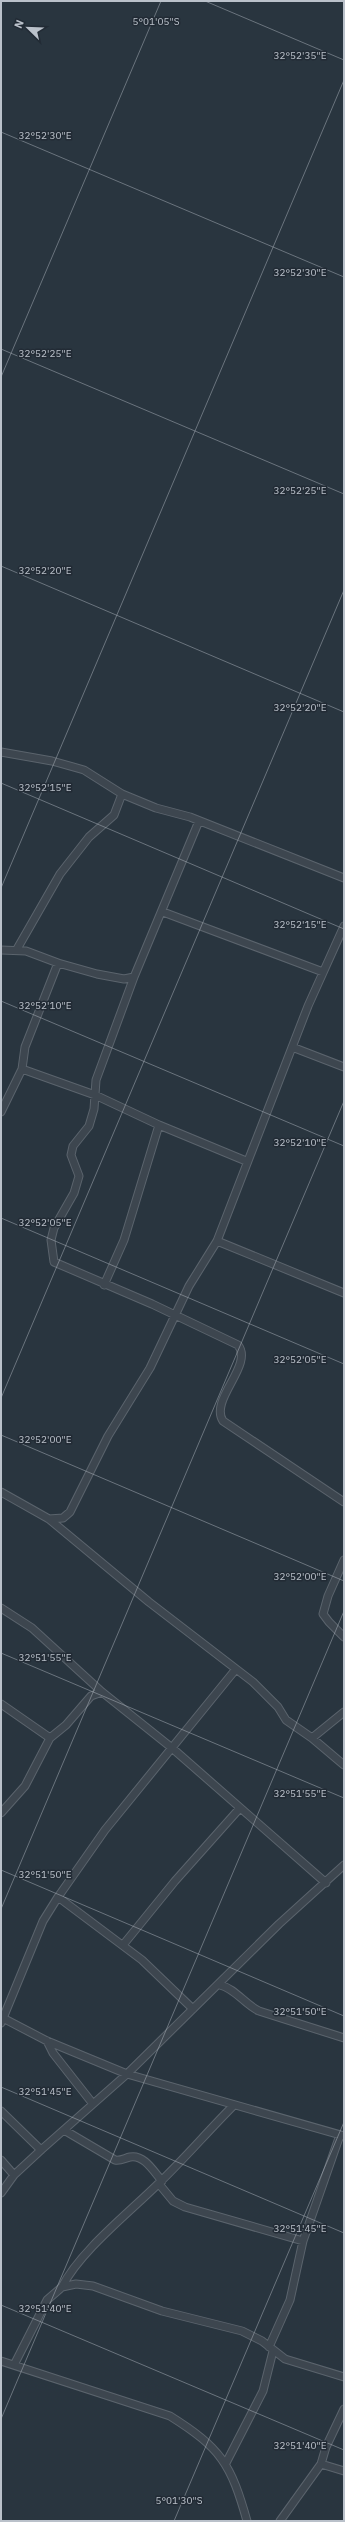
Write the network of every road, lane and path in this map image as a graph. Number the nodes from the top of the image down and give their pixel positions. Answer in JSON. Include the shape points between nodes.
{"nodes":[{"id":1,"x":1,"y":752,"type":"edge"},
{"id":2,"x":122,"y":794,"type":"junction"},
{"id":3,"x":199,"y":821,"type":"junction"},
{"id":4,"x":344,"y":878,"type":"edge"},
{"id":5,"x":163,"y":912,"type":"junction"},
{"id":6,"x":344,"y":926,"type":"edge"},
{"id":7,"x":17,"y":949,"type":"junction"},
{"id":8,"x":1,"y":950,"type":"edge"},
{"id":9,"x":58,"y":963,"type":"junction"},
{"id":10,"x":324,"y":972,"type":"junction"},
{"id":11,"x":134,"y":978,"type":"junction"},
{"id":12,"x":292,"y":1046,"type":"junction"},
{"id":13,"x":344,"y":1067,"type":"edge"},
{"id":14,"x":22,"y":1069,"type":"junction"},
{"id":15,"x":95,"y":1095,"type":"junction"},
{"id":16,"x":1,"y":1112,"type":"edge"},
{"id":17,"x":159,"y":1125,"type":"junction"},
{"id":18,"x":246,"y":1161,"type":"junction"},
{"id":19,"x":217,"y":1241,"type":"junction"},
{"id":20,"x":104,"y":1285,"type":"junction"},
{"id":21,"x":344,"y":1293,"type":"edge"},
{"id":22,"x":175,"y":1314,"type":"junction"},
{"id":23,"x":1,"y":1492,"type":"edge"},
{"id":24,"x":344,"y":1502,"type":"edge"},
{"id":25,"x":49,"y":1519,"type":"junction"},
{"id":26,"x":344,"y":1560,"type":"edge"},
{"id":27,"x":1,"y":1608,"type":"edge"},
{"id":28,"x":344,"y":1637,"type":"edge"},
{"id":29,"x":236,"y":1669,"type":"junction"},
{"id":30,"x":102,"y":1692,"type":"junction"},
{"id":31,"x":1,"y":1704,"type":"edge"},
{"id":32,"x":344,"y":1712,"type":"edge"},
{"id":33,"x":50,"y":1738,"type":"junction"},
{"id":34,"x":312,"y":1738,"type":"junction"},
{"id":35,"x":172,"y":1748,"type":"junction"},
{"id":36,"x":344,"y":1765,"type":"edge"},
{"id":37,"x":240,"y":1808,"type":"junction"},
{"id":38,"x":1,"y":1812,"type":"edge"},
{"id":39,"x":344,"y":1866,"type":"edge"},
{"id":40,"x":326,"y":1883,"type":"junction"},
{"id":41,"x":58,"y":1897,"type":"junction"},
{"id":42,"x":123,"y":1945,"type":"junction"},
{"id":43,"x":220,"y":1985,"type":"junction"},
{"id":44,"x":193,"y":2009,"type":"junction"},
{"id":45,"x":2,"y":2019,"type":"edge"},
{"id":46,"x":344,"y":2038,"type":"edge"},
{"id":47,"x":47,"y":2041,"type":"junction"},
{"id":48,"x":128,"y":2074,"type":"junction"},
{"id":49,"x":93,"y":2104,"type":"junction"},
{"id":50,"x":233,"y":2106,"type":"junction"},
{"id":51,"x":1,"y":2112,"type":"edge"},
{"id":52,"x":64,"y":2130,"type":"junction"},
{"id":53,"x":342,"y":2135,"type":"edge"},
{"id":54,"x":41,"y":2150,"type":"junction"},
{"id":55,"x":1,"y":2160,"type":"edge"},
{"id":56,"x":14,"y":2175,"type":"junction"},
{"id":57,"x":160,"y":2182,"type":"junction"},
{"id":58,"x":1,"y":2193,"type":"edge"},
{"id":59,"x":303,"y":2241,"type":"junction"},
{"id":60,"x":62,"y":2287,"type":"junction"},
{"id":61,"x":271,"y":2349,"type":"junction"},
{"id":62,"x":286,"y":2359,"type":"junction"},
{"id":63,"x":1,"y":2361,"type":"edge"},
{"id":64,"x":14,"y":2364,"type":"junction"},
{"id":65,"x":270,"y":2368,"type":"junction"},
{"id":66,"x":344,"y":2377,"type":"edge"},
{"id":67,"x":344,"y":2410,"type":"edge"},
{"id":68,"x":226,"y":2463,"type":"junction"},
{"id":69,"x":321,"y":2464,"type":"junction"},
{"id":70,"x":344,"y":2471,"type":"edge"},
{"id":71,"x":247,"y":2521,"type":"edge"},
{"id":72,"x":280,"y":2521,"type":"edge"}],
"edges":[{"from":1,"to":2,"type":"street","via":[[52,761],[84,770]]},
{"from":2,"to":3,"type":"street"},
{"from":2,"to":7,"type":"street","via":[[114,815],[89,837],[60,874]]},
{"from":3,"to":4,"type":"street"},
{"from":3,"to":5,"type":"street"},
{"from":5,"to":10,"type":"street"},
{"from":5,"to":11,"type":"street"},
{"from":6,"to":10,"type":"street"},
{"from":7,"to":8,"type":"street"},
{"from":7,"to":9,"type":"street","via":[[39,954]]},
{"from":9,"to":11,"type":"street","via":[[124,979]]},
{"from":9,"to":14,"type":"street","via":[[25,1047]]},
{"from":10,"to":12,"type":"street"},
{"from":11,"to":15,"type":"street","via":[[96,1080]]},
{"from":12,"to":13,"type":"street"},
{"from":12,"to":18,"type":"street"},
{"from":14,"to":15,"type":"street"},
{"from":14,"to":16,"type":"street"},
{"from":15,"to":17,"type":"street"},
{"from":15,"to":20,"type":"street","via":[[89,1126],[73,1146],[71,1155],[79,1173],[78,1180],[51,1240],[54,1262]]},
{"from":17,"to":18,"type":"street"},
{"from":17,"to":20,"type":"street","via":[[124,1240]]},
{"from":18,"to":19,"type":"street"},
{"from":19,"to":21,"type":"street"},
{"from":19,"to":22,"type":"street"},
{"from":20,"to":22,"type":"street"},
{"from":22,"to":24,"type":"street","via":[[235,1343],[240,1348],[240,1362],[220,1408],[223,1421]]},
{"from":22,"to":25,"type":"street","via":[[150,1368],[108,1436],[70,1512],[63,1518]]},
{"from":23,"to":25,"type":"street"},
{"from":25,"to":29,"type":"street","via":[[149,1602]]},
{"from":26,"to":28,"type":"street","via":[[324,1610],[325,1618]]},
{"from":27,"to":30,"type":"street","via":[[32,1628]]},
{"from":29,"to":34,"type":"street","via":[[278,1707],[286,1720]]},
{"from":29,"to":35,"type":"street"},
{"from":30,"to":33,"type":"street","via":[[91,1696],[66,1725]]},
{"from":30,"to":35,"type":"street"},
{"from":31,"to":33,"type":"street"},
{"from":32,"to":34,"type":"street"},
{"from":33,"to":38,"type":"street","via":[[25,1786]]},
{"from":34,"to":36,"type":"street"},
{"from":35,"to":37,"type":"street"},
{"from":35,"to":41,"type":"street","via":[[106,1830]]},
{"from":37,"to":40,"type":"street"},
{"from":37,"to":42,"type":"street","via":[[175,1881]]},
{"from":39,"to":40,"type":"street"},
{"from":40,"to":43,"type":"street","via":[[279,1924]]},
{"from":41,"to":42,"type":"street"},
{"from":41,"to":45,"type":"street","via":[[43,1921]]},
{"from":42,"to":44,"type":"street"},
{"from":43,"to":44,"type":"street"},
{"from":43,"to":46,"type":"street","via":[[229,1987],[248,2006],[259,2011]]},
{"from":44,"to":48,"type":"street"},
{"from":45,"to":47,"type":"street"},
{"from":47,"to":48,"type":"street"},
{"from":47,"to":49,"type":"street"},
{"from":48,"to":49,"type":"street"},
{"from":48,"to":50,"type":"street"},
{"from":49,"to":52,"type":"street"},
{"from":50,"to":53,"type":"street"},
{"from":50,"to":57,"type":"street"},
{"from":51,"to":54,"type":"street"},
{"from":52,"to":54,"type":"street"},
{"from":52,"to":57,"type":"street","via":[[115,2160],[135,2156],[140,2158]]},
{"from":53,"to":59,"type":"street"},
{"from":54,"to":56,"type":"street"},
{"from":55,"to":56,"type":"street"},
{"from":56,"to":58,"type":"street"},
{"from":57,"to":59,"type":"street","via":[[173,2201],[185,2207]]},
{"from":57,"to":60,"type":"street","via":[[82,2259],[68,2275]]},
{"from":59,"to":61,"type":"street","via":[[290,2300]]},
{"from":60,"to":61,"type":"street","via":[[76,2284],[93,2286],[162,2311],[242,2331]]},
{"from":60,"to":64,"type":"street","via":[[47,2300],[37,2315]]},
{"from":61,"to":62,"type":"street"},
{"from":61,"to":65,"type":"street"},
{"from":62,"to":65,"type":"street"},
{"from":62,"to":66,"type":"street"},
{"from":63,"to":64,"type":"street"},
{"from":64,"to":68,"type":"street","via":[[170,2416],[214,2448]]},
{"from":65,"to":68,"type":"street","via":[[263,2391]]},
{"from":67,"to":69,"type":"street","via":[[326,2447]]},
{"from":68,"to":71,"type":"street","via":[[240,2494]]},
{"from":69,"to":70,"type":"street"},
{"from":69,"to":72,"type":"street"}]}
